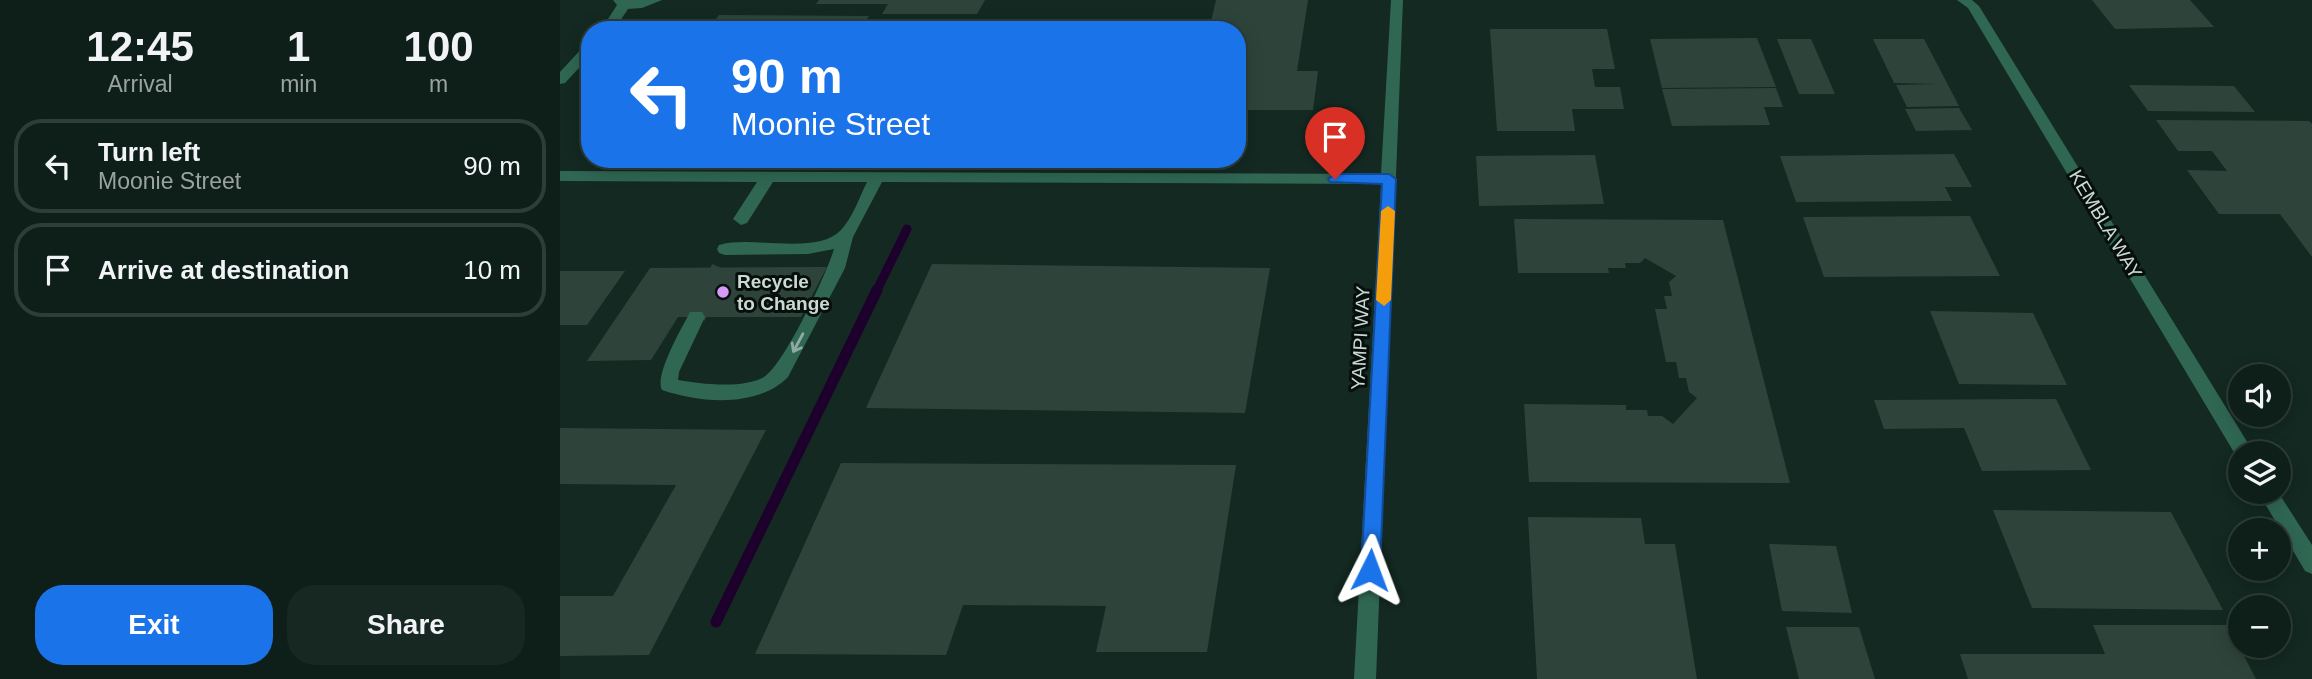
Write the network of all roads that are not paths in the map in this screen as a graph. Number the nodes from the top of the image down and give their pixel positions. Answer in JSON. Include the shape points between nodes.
{"nodes":[{"id":1,"x":656,"y":0,"type":"edge"},
{"id":2,"x":1397,"y":0,"type":"edge"},
{"id":3,"x":1963,"y":0,"type":"edge"},
{"id":4,"x":622,"y":2,"type":"edge"},
{"id":5,"x":612,"y":21,"type":"edge"},
{"id":6,"x":581,"y":58,"type":"edge"},
{"id":7,"x":560,"y":80,"type":"edge"},
{"id":8,"x":560,"y":176,"type":"edge"},
{"id":9,"x":768,"y":177,"type":"junction"},
{"id":10,"x":877,"y":177,"type":"junction"},
{"id":11,"x":1389,"y":179,"type":"junction"},
{"id":12,"x":741,"y":219,"type":"dead end"},
{"id":13,"x":845,"y":236,"type":"junction"},
{"id":14,"x":722,"y":258,"type":"dead end"},
{"id":15,"x":696,"y":317,"type":"tunnel mouth"},
{"id":16,"x":2238,"y":441,"type":"edge"},
{"id":17,"x":2275,"y":504,"type":"edge"},
{"id":18,"x":2312,"y":564,"type":"edge"},
{"id":19,"x":1365,"y":679,"type":"edge"}],
"edges":[{"from":1,"to":4,"type":"street"},
{"from":2,"to":11,"type":"street","name":"YAMPI WAY"},
{"from":3,"to":16,"type":"street","name":"KEMBLA WAY","via":[[1973,6]]},
{"from":4,"to":5,"type":"street"},
{"from":6,"to":7,"type":"street"},
{"from":8,"to":9,"type":"street"},
{"from":9,"to":10,"type":"street"},
{"from":9,"to":12,"type":"street"},
{"from":10,"to":11,"type":"street"},
{"from":10,"to":13,"type":"street"},
{"from":11,"to":19,"type":"street","name":"YAMPI WAY"},
{"from":13,"to":14,"type":"street","via":[[821,247],[741,246]]},
{"from":13,"to":15,"type":"street","one_way":true,"via":[[831,280],[782,372],[768,385],[694,391],[668,385]]},
{"from":17,"to":18,"type":"street"}]}
